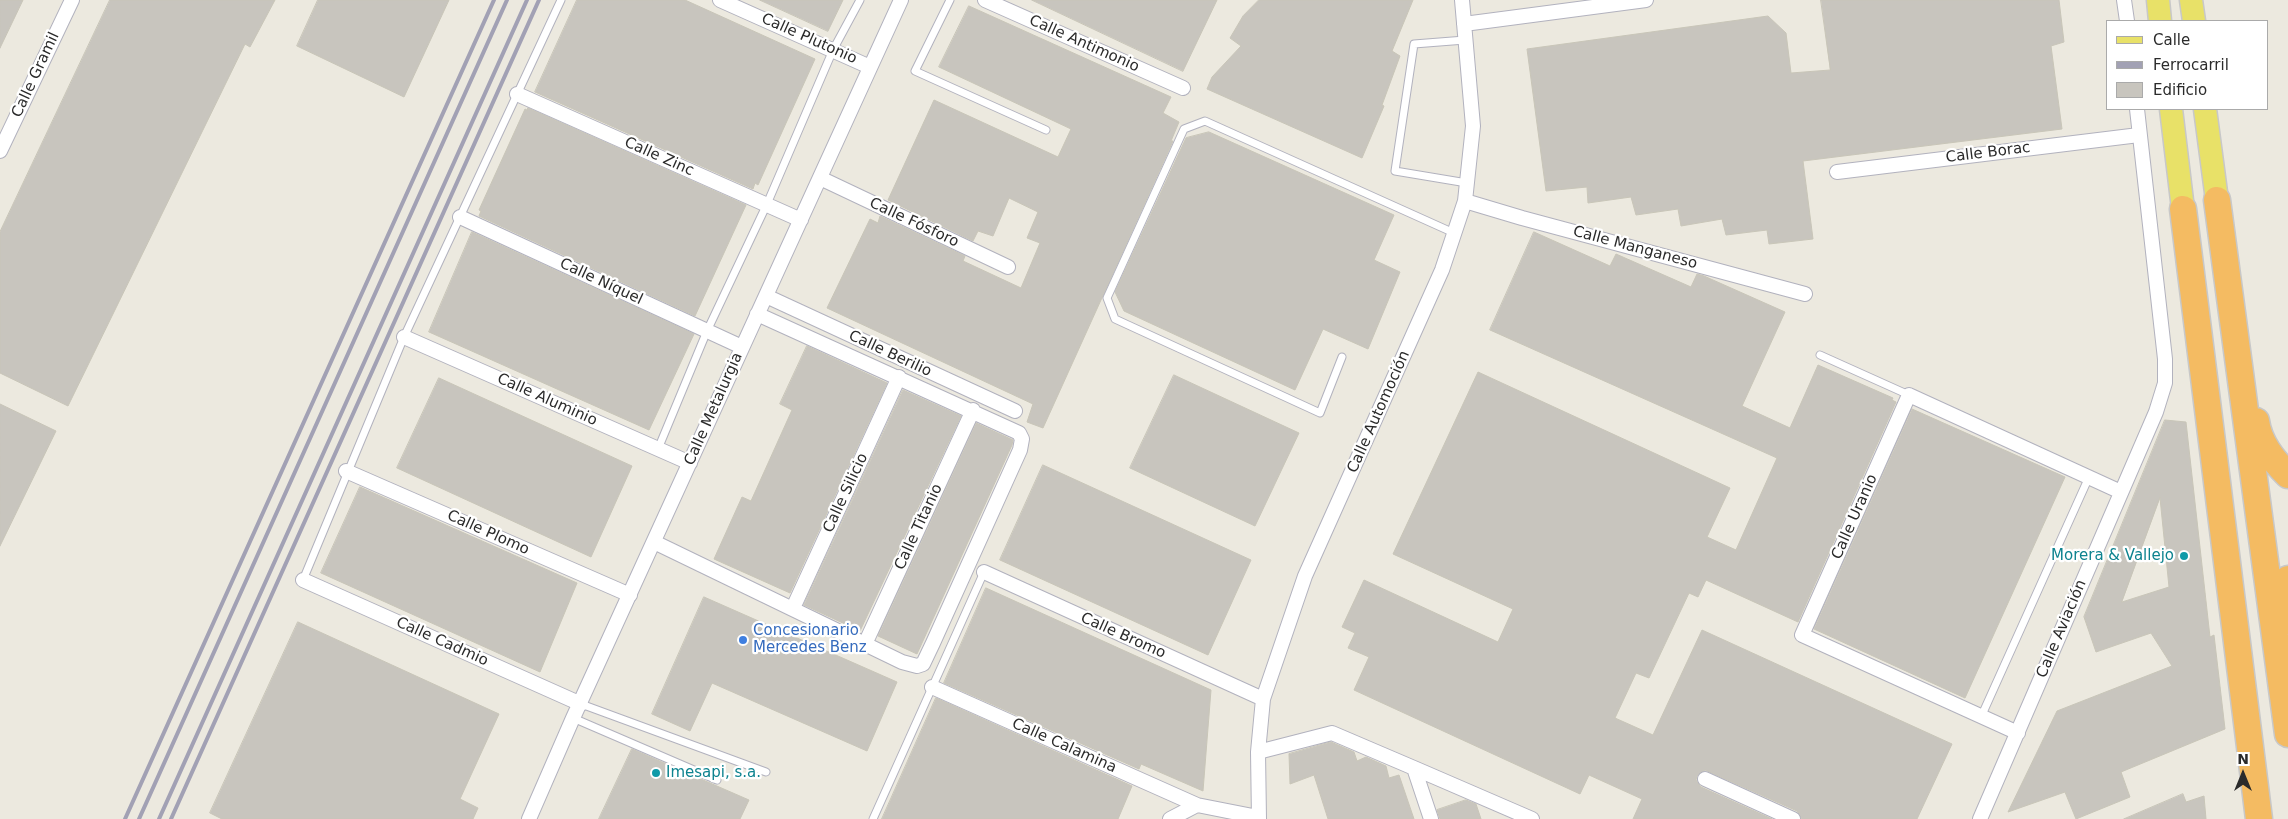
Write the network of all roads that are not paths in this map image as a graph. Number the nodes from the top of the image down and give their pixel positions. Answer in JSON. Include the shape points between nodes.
{"nodes":[{"id":1,"x":72,"y":0,"type":"edge"},
{"id":2,"x":561,"y":0,"type":"edge"},
{"id":3,"x":720,"y":0,"type":"edge"},
{"id":4,"x":860,"y":0,"type":"edge"},
{"id":5,"x":900,"y":0,"type":"edge"},
{"id":6,"x":950,"y":0,"type":"edge"},
{"id":7,"x":985,"y":0,"type":"edge"},
{"id":8,"x":1462,"y":0,"type":"edge"},
{"id":9,"x":1646,"y":0,"type":"edge"},
{"id":10,"x":2124,"y":0,"type":"edge"},
{"id":11,"x":2158,"y":0,"type":"edge"},
{"id":12,"x":2192,"y":0,"type":"edge"},
{"id":13,"x":2127,"y":20,"type":"edge"},
{"id":14,"x":2160,"y":20,"type":"edge"},
{"id":15,"x":2194,"y":20,"type":"edge"},
{"id":16,"x":1464,"y":24,"type":"junction"},
{"id":17,"x":1466,"y":40,"type":"junction"},
{"id":18,"x":833,"y":50,"type":"junction"},
{"id":19,"x":870,"y":67,"type":"junction"},
{"id":20,"x":1183,"y":88,"type":"dead end"},
{"id":21,"x":517,"y":94,"type":"junction"},
{"id":22,"x":2136,"y":110,"type":"edge"},
{"id":23,"x":2171,"y":110,"type":"edge"},
{"id":24,"x":2205,"y":110,"type":"edge"},
{"id":25,"x":1046,"y":130,"type":"dead end"},
{"id":26,"x":2139,"y":135,"type":"junction"},
{"id":27,"x":0,"y":151,"type":"edge"},
{"id":28,"x":1836,"y":172,"type":"dead end"},
{"id":29,"x":820,"y":178,"type":"junction"},
{"id":30,"x":1467,"y":183,"type":"junction"},
{"id":31,"x":2217,"y":200,"type":"joint"},
{"id":32,"x":1465,"y":201,"type":"junction"},
{"id":33,"x":766,"y":204,"type":"junction"},
{"id":34,"x":2184,"y":210,"type":"joint"},
{"id":35,"x":460,"y":217,"type":"junction"},
{"id":36,"x":801,"y":220,"type":"junction"},
{"id":37,"x":1454,"y":233,"type":"junction"},
{"id":38,"x":1008,"y":267,"type":"dead end"},
{"id":39,"x":1805,"y":294,"type":"dead end"},
{"id":40,"x":766,"y":296,"type":"junction"},
{"id":41,"x":757,"y":314,"type":"junction"},
{"id":42,"x":706,"y":330,"type":"junction"},
{"id":43,"x":404,"y":336,"type":"junction"},
{"id":44,"x":2234,"y":340,"type":"junction"},
{"id":45,"x":742,"y":347,"type":"junction"},
{"id":46,"x":1820,"y":355,"type":"dead end"},
{"id":47,"x":1342,"y":357,"type":"dead end"},
{"id":48,"x":899,"y":377,"type":"junction"},
{"id":49,"x":1910,"y":395,"type":"junction"},
{"id":50,"x":973,"y":410,"type":"junction"},
{"id":51,"x":1015,"y":411,"type":"dead end"},
{"id":52,"x":658,"y":449,"type":"junction"},
{"id":53,"x":690,"y":463,"type":"junction"},
{"id":54,"x":346,"y":472,"type":"junction"},
{"id":55,"x":2288,"y":474,"type":"edge"},
{"id":56,"x":2089,"y":477,"type":"junction"},
{"id":57,"x":2121,"y":492,"type":"junction"},
{"id":58,"x":654,"y":542,"type":"junction"},
{"id":59,"x":984,"y":572,"type":"joint"},
{"id":60,"x":2288,"y":579,"type":"edge"},
{"id":61,"x":302,"y":580,"type":"joint"},
{"id":62,"x":630,"y":595,"type":"junction"},
{"id":63,"x":793,"y":608,"type":"junction"},
{"id":64,"x":865,"y":644,"type":"junction"},
{"id":65,"x":2277,"y":660,"type":"junction"},
{"id":66,"x":932,"y":687,"type":"junction"},
{"id":67,"x":1263,"y":699,"type":"junction"},
{"id":68,"x":581,"y":704,"type":"junction"},
{"id":69,"x":1981,"y":717,"type":"junction"},
{"id":70,"x":573,"y":718,"type":"junction"},
{"id":71,"x":2018,"y":734,"type":"junction"},
{"id":72,"x":2288,"y":734,"type":"edge"},
{"id":73,"x":1258,"y":752,"type":"junction"},
{"id":74,"x":1414,"y":768,"type":"junction"},
{"id":75,"x":766,"y":772,"type":"dead end"},
{"id":76,"x":1705,"y":779,"type":"dead end"},
{"id":77,"x":717,"y":780,"type":"dead end"},
{"id":78,"x":1196,"y":805,"type":"junction"},
{"id":79,"x":1258,"y":818,"type":"edge"},
{"id":80,"x":529,"y":819,"type":"edge"},
{"id":81,"x":873,"y":819,"type":"edge"},
{"id":82,"x":1170,"y":819,"type":"edge"},
{"id":83,"x":1431,"y":819,"type":"edge"},
{"id":84,"x":1532,"y":819,"type":"edge"},
{"id":85,"x":1793,"y":819,"type":"edge"},
{"id":86,"x":1980,"y":819,"type":"edge"},
{"id":87,"x":2259,"y":819,"type":"edge"}],
"edges":[{"from":1,"to":27,"type":"street","name":"Calle Gramil"},
{"from":2,"to":21,"type":"lane"},
{"from":3,"to":18,"type":"street","name":"Calle Plutonio"},
{"from":4,"to":18,"type":"lane"},
{"from":5,"to":19,"type":"street","name":"Calle Metalurgia"},
{"from":6,"to":25,"type":"lane","via":[[915,71]]},
{"from":7,"to":20,"type":"street","name":"Calle Antimonio"},
{"from":8,"to":16,"type":"street","name":"Calle Automoción"},
{"from":9,"to":16,"type":"street"},
{"from":10,"to":13,"type":"street"},
{"from":11,"to":14,"type":"main road"},
{"from":12,"to":15,"type":"main road"},
{"from":16,"to":17,"type":"street","name":"Calle Automoción"},
{"from":17,"to":30,"type":"street","name":"Calle Automoción","via":[[1473,126]]},
{"from":17,"to":30,"type":"lane","via":[[1414,44],[1395,171]]},
{"from":18,"to":19,"type":"street","name":"Calle Plutonio"},
{"from":18,"to":33,"type":"lane"},
{"from":19,"to":29,"type":"street","name":"Calle Metalurgia"},
{"from":21,"to":33,"type":"street","name":"Calle Zinc"},
{"from":21,"to":35,"type":"lane"},
{"from":22,"to":26,"type":"street","name":"Calle Aviación"},
{"from":23,"to":34,"type":"main road"},
{"from":24,"to":31,"type":"main road"},
{"from":26,"to":28,"type":"street","name":"Calle Borac"},
{"from":26,"to":57,"type":"street","name":"Calle Aviación","via":[[2165,359],[2165,383],[2156,412]]},
{"from":29,"to":36,"type":"street","name":"Calle Metalurgia"},
{"from":29,"to":38,"type":"street","name":"Calle Fósforo"},
{"from":30,"to":32,"type":"street","name":"Calle Automoción"},
{"from":31,"to":44,"type":"highway"},
{"from":32,"to":37,"type":"street","name":"Calle Automoción"},
{"from":32,"to":39,"type":"street","name":"Calle Manganeso"},
{"from":33,"to":36,"type":"street","name":"Calle Zinc"},
{"from":33,"to":42,"type":"lane"},
{"from":34,"to":87,"type":"highway"},
{"from":35,"to":42,"type":"street","name":"Calle Níquel"},
{"from":35,"to":43,"type":"lane"},
{"from":36,"to":40,"type":"street","name":"Calle Metalurgia"},
{"from":37,"to":47,"type":"lane","via":[[1205,121],[1184,129],[1107,298],[1115,319],[1320,413]]},
{"from":37,"to":67,"type":"street","name":"Calle Automoción","via":[[1442,270],[1305,576]]},
{"from":40,"to":41,"type":"street","name":"Calle Metalurgia"},
{"from":40,"to":51,"type":"street","name":"Calle Berilio"},
{"from":41,"to":45,"type":"street","name":"Calle Metalurgia"},
{"from":41,"to":48,"type":"street"},
{"from":42,"to":45,"type":"street","name":"Calle Níquel"},
{"from":42,"to":52,"type":"lane"},
{"from":43,"to":52,"type":"street","name":"Calle Aluminio"},
{"from":43,"to":54,"type":"lane"},
{"from":44,"to":55,"type":"highway","via":[[2248,367],[2257,429],[2266,451]]},
{"from":44,"to":65,"type":"highway"},
{"from":45,"to":53,"type":"street","name":"Calle Metalurgia"},
{"from":46,"to":49,"type":"lane"},
{"from":48,"to":50,"type":"street"},
{"from":48,"to":63,"type":"street","name":"Calle Silicio"},
{"from":49,"to":56,"type":"street"},
{"from":49,"to":69,"type":"street","name":"Calle Uranio","via":[[1802,635]]},
{"from":50,"to":64,"type":"street","name":"Calle Titanio"},
{"from":50,"to":64,"type":"street","via":[[1019,432],[1022,440],[933,643],[923,664],[918,666]]},
{"from":52,"to":53,"type":"street","name":"Calle Aluminio"},
{"from":53,"to":58,"type":"street","name":"Calle Metalurgia"},
{"from":54,"to":61,"type":"lane"},
{"from":54,"to":62,"type":"street","name":"Calle Plomo"},
{"from":56,"to":57,"type":"street"},
{"from":56,"to":69,"type":"lane"},
{"from":57,"to":71,"type":"street","name":"Calle Aviación"},
{"from":58,"to":62,"type":"street","name":"Calle Metalurgia"},
{"from":58,"to":63,"type":"street"},
{"from":59,"to":66,"type":"lane"},
{"from":59,"to":67,"type":"street","name":"Calle Bromo"},
{"from":60,"to":65,"type":"highway","via":[[2282,600],[2284,628]]},
{"from":61,"to":68,"type":"street","name":"Calle Cadmio"},
{"from":62,"to":68,"type":"street","name":"Calle Metalurgia"},
{"from":63,"to":64,"type":"street"},
{"from":65,"to":72,"type":"highway"},
{"from":66,"to":78,"type":"street","name":"Calle Calamina"},
{"from":66,"to":81,"type":"lane"},
{"from":67,"to":73,"type":"street","name":"Calle Automoción"},
{"from":68,"to":70,"type":"street","name":"Calle Metalurgia"},
{"from":68,"to":75,"type":"lane"},
{"from":69,"to":71,"type":"street","name":"Calle Uranio"},
{"from":70,"to":77,"type":"lane"},
{"from":70,"to":80,"type":"street","name":"Calle Metalurgia"},
{"from":71,"to":86,"type":"street","name":"Calle Aviación"},
{"from":73,"to":74,"type":"street","via":[[1332,733]]},
{"from":73,"to":79,"type":"street","name":"Calle Automoción"},
{"from":74,"to":83,"type":"street"},
{"from":74,"to":84,"type":"street"},
{"from":76,"to":85,"type":"street"},
{"from":78,"to":79,"type":"street","name":"Calle Calamina"},
{"from":78,"to":82,"type":"street"}]}
